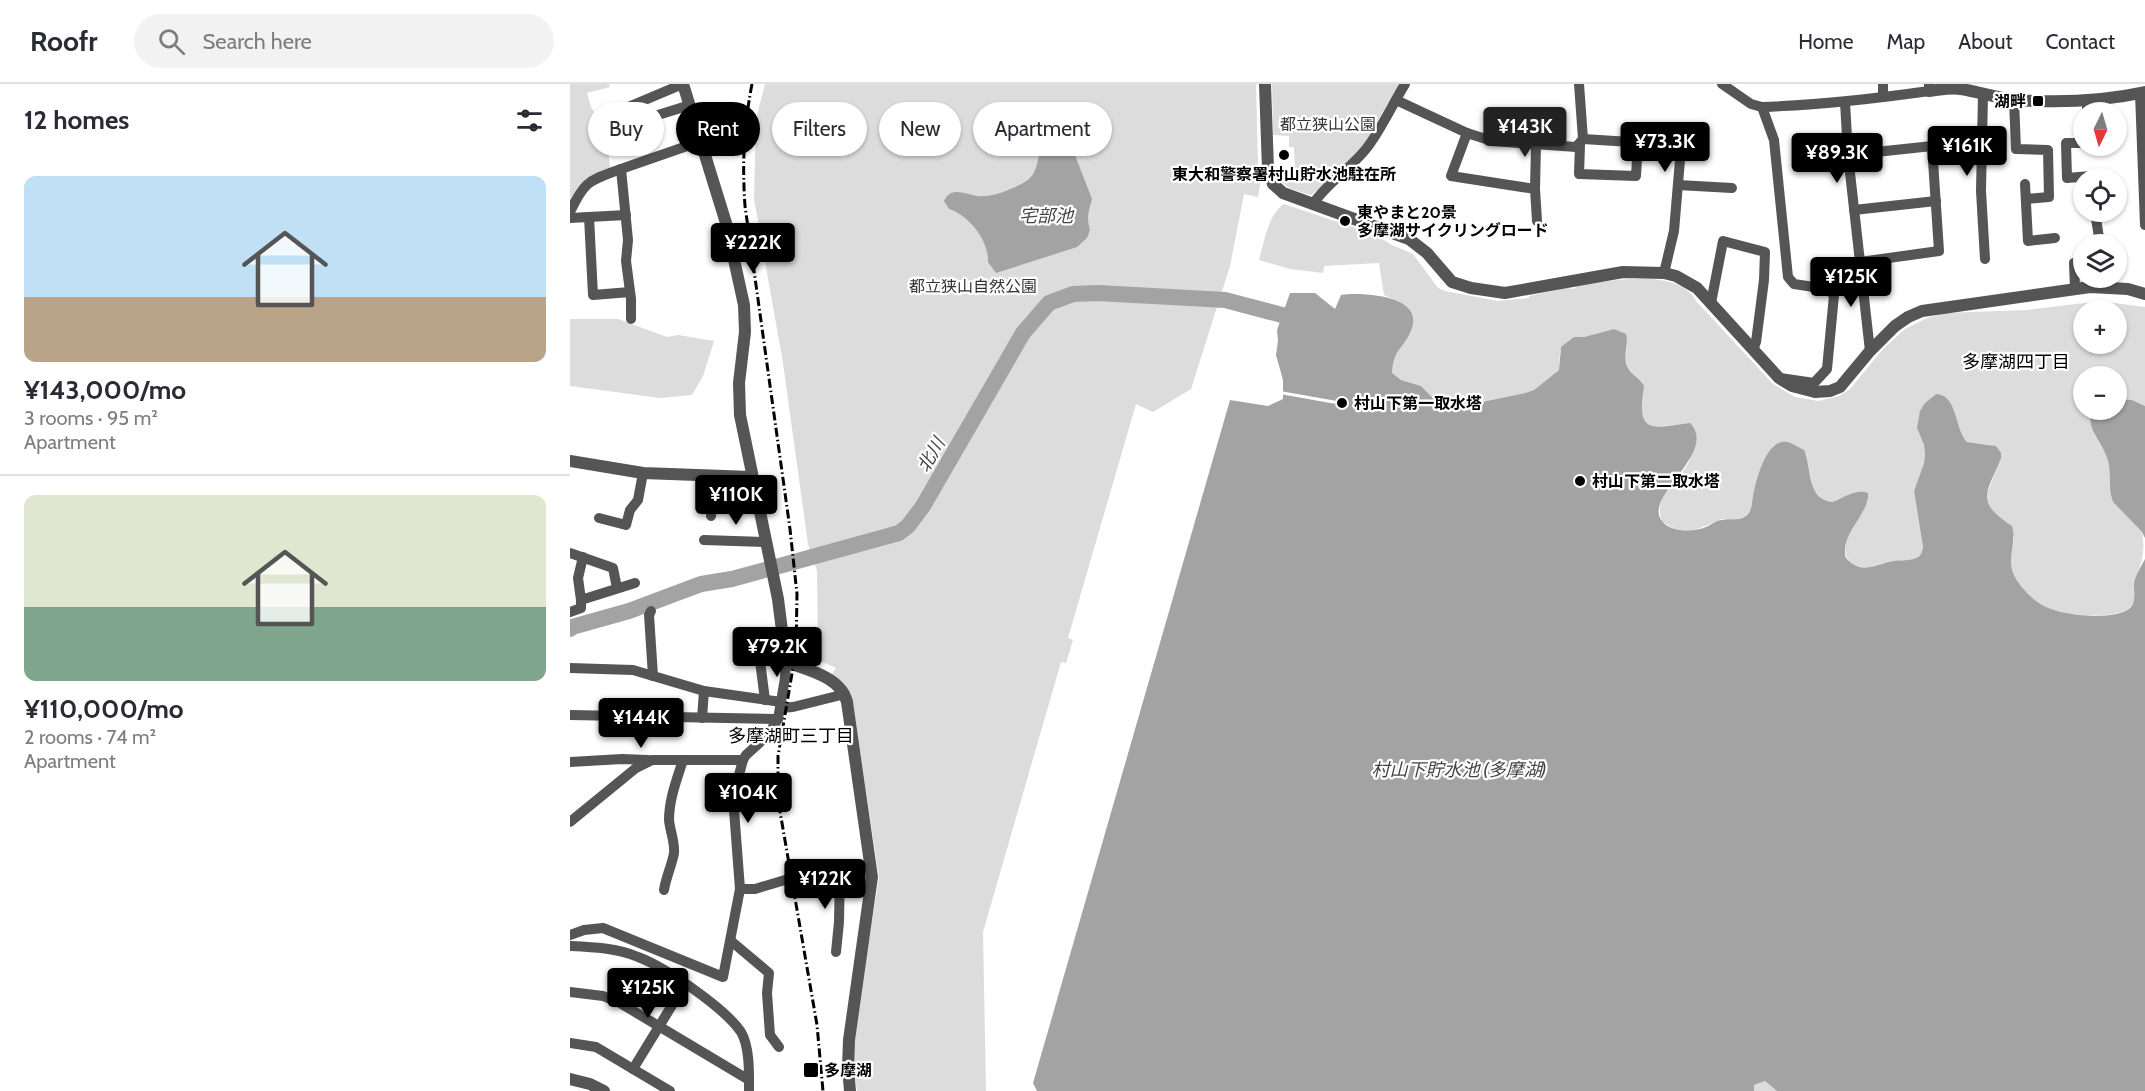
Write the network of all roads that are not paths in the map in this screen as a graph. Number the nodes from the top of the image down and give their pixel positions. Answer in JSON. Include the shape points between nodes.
{"nodes":[{"id":1,"x":683,"y":84,"type":"edge"},
{"id":2,"x":1265,"y":84,"type":"edge"},
{"id":3,"x":1405,"y":84,"type":"edge"},
{"id":4,"x":1579,"y":84,"type":"edge"},
{"id":5,"x":1722,"y":84,"type":"edge"},
{"id":6,"x":1883,"y":84,"type":"edge"},
{"id":7,"x":1929,"y":87,"type":"edge"},
{"id":8,"x":2142,"y":92,"type":"edge"},
{"id":9,"x":1983,"y":94,"type":"junction"},
{"id":10,"x":1883,"y":97,"type":"junction"},
{"id":11,"x":1396,"y":100,"type":"junction"},
{"id":12,"x":2014,"y":100,"type":"junction"},
{"id":13,"x":689,"y":102,"type":"edge"},
{"id":14,"x":1845,"y":102,"type":"junction"},
{"id":15,"x":2105,"y":102,"type":"edge"},
{"id":16,"x":2073,"y":106,"type":"edge"},
{"id":17,"x":1762,"y":107,"type":"junction"},
{"id":18,"x":676,"y":114,"type":"edge"},
{"id":19,"x":1467,"y":133,"type":"junction"},
{"id":20,"x":1581,"y":142,"type":"junction"},
{"id":21,"x":1638,"y":142,"type":"junction"},
{"id":22,"x":2073,"y":143,"type":"edge"},
{"id":23,"x":1951,"y":144,"type":"dead end"},
{"id":24,"x":1536,"y":145,"type":"junction"},
{"id":25,"x":1932,"y":146,"type":"junction"},
{"id":26,"x":676,"y":150,"type":"edge"},
{"id":27,"x":1848,"y":155,"type":"junction"},
{"id":28,"x":706,"y":156,"type":"edge"},
{"id":29,"x":621,"y":169,"type":"junction"},
{"id":30,"x":2073,"y":178,"type":"edge"},
{"id":31,"x":2025,"y":184,"type":"dead end"},
{"id":32,"x":1678,"y":185,"type":"junction"},
{"id":33,"x":1732,"y":188,"type":"dead end"},
{"id":34,"x":1535,"y":189,"type":"junction"},
{"id":35,"x":2026,"y":199,"type":"junction"},
{"id":36,"x":1936,"y":201,"type":"junction"},
{"id":37,"x":1313,"y":204,"type":"junction"},
{"id":38,"x":1854,"y":210,"type":"junction"},
{"id":39,"x":570,"y":212,"type":"edge"},
{"id":40,"x":626,"y":215,"type":"junction"},
{"id":41,"x":589,"y":217,"type":"junction"},
{"id":42,"x":2145,"y":217,"type":"edge"},
{"id":43,"x":570,"y":218,"type":"edge"},
{"id":44,"x":1538,"y":221,"type":"dead end"},
{"id":45,"x":2145,"y":225,"type":"edge"},
{"id":46,"x":2055,"y":238,"type":"dead end"},
{"id":47,"x":1985,"y":259,"type":"dead end"},
{"id":48,"x":1860,"y":262,"type":"junction"},
{"id":49,"x":1664,"y":273,"type":"junction"},
{"id":50,"x":2075,"y":289,"type":"joint"},
{"id":51,"x":630,"y":292,"type":"junction"},
{"id":52,"x":2145,"y":294,"type":"edge"},
{"id":53,"x":1711,"y":303,"type":"junction"},
{"id":54,"x":631,"y":320,"type":"dead end"},
{"id":55,"x":1753,"y":350,"type":"junction"},
{"id":56,"x":1870,"y":351,"type":"junction"},
{"id":57,"x":1779,"y":378,"type":"junction"},
{"id":58,"x":570,"y":461,"type":"edge"},
{"id":59,"x":643,"y":473,"type":"junction"},
{"id":60,"x":713,"y":477,"type":"junction"},
{"id":61,"x":751,"y":477,"type":"junction"},
{"id":62,"x":711,"y":516,"type":"dead end"},
{"id":63,"x":599,"y":518,"type":"dead end"},
{"id":64,"x":704,"y":540,"type":"dead end"},
{"id":65,"x":766,"y":542,"type":"junction"},
{"id":66,"x":570,"y":553,"type":"edge"},
{"id":67,"x":583,"y":557,"type":"junction"},
{"id":68,"x":635,"y":583,"type":"dead end"},
{"id":69,"x":616,"y":588,"type":"junction"},
{"id":70,"x":581,"y":600,"type":"junction"},
{"id":71,"x":651,"y":611,"type":"dead end"},
{"id":72,"x":570,"y":612,"type":"edge"},
{"id":73,"x":760,"y":661,"type":"dead end"},
{"id":74,"x":786,"y":663,"type":"junction"},
{"id":75,"x":570,"y":668,"type":"edge"},
{"id":76,"x":653,"y":676,"type":"junction"},
{"id":77,"x":704,"y":691,"type":"junction"},
{"id":78,"x":844,"y":694,"type":"junction"},
{"id":79,"x":765,"y":700,"type":"junction"},
{"id":80,"x":779,"y":710,"type":"junction"},
{"id":81,"x":570,"y":715,"type":"edge"},
{"id":82,"x":702,"y":718,"type":"junction"},
{"id":83,"x":652,"y":760,"type":"junction"},
{"id":84,"x":683,"y":760,"type":"junction"},
{"id":85,"x":743,"y":760,"type":"junction"},
{"id":86,"x":570,"y":762,"type":"edge"},
{"id":87,"x":570,"y":822,"type":"edge"},
{"id":88,"x":871,"y":865,"type":"junction"},
{"id":89,"x":840,"y":870,"type":"junction"},
{"id":90,"x":664,"y":890,"type":"dead end"},
{"id":91,"x":740,"y":890,"type":"junction"},
{"id":92,"x":570,"y":935,"type":"edge"},
{"id":93,"x":731,"y":941,"type":"junction"},
{"id":94,"x":570,"y":946,"type":"edge"},
{"id":95,"x":836,"y":952,"type":"dead end"},
{"id":96,"x":685,"y":984,"type":"junction"},
{"id":97,"x":570,"y":992,"type":"edge"},
{"id":98,"x":660,"y":1026,"type":"junction"},
{"id":99,"x":570,"y":1043,"type":"edge"},
{"id":100,"x":779,"y":1047,"type":"dead end"},
{"id":101,"x":633,"y":1069,"type":"junction"},
{"id":102,"x":570,"y":1079,"type":"edge"},
{"id":103,"x":749,"y":1085,"type":"edge"},
{"id":104,"x":604,"y":1091,"type":"edge"},
{"id":105,"x":670,"y":1091,"type":"edge"},
{"id":106,"x":850,"y":1091,"type":"edge"}],
"edges":[{"from":1,"to":13,"type":"street"},
{"from":1,"to":18,"type":"street","via":[[621,110],[626,125]]},
{"from":2,"to":37,"type":"street","via":[[1270,179],[1283,193]]},
{"from":3,"to":11,"type":"street"},
{"from":4,"to":20,"type":"street"},
{"from":5,"to":17,"type":"street"},
{"from":6,"to":10,"type":"street"},
{"from":7,"to":9,"type":"street"},
{"from":7,"to":10,"type":"street"},
{"from":8,"to":15,"type":"street"},
{"from":8,"to":42,"type":"street"},
{"from":9,"to":12,"type":"street"},
{"from":9,"to":47,"type":"street","via":[[1980,191]]},
{"from":10,"to":14,"type":"street"},
{"from":11,"to":19,"type":"street"},
{"from":11,"to":37,"type":"street","via":[[1367,147]]},
{"from":12,"to":16,"type":"street"},
{"from":12,"to":35,"type":"street","via":[[2016,149],[2048,150],[2049,197]]},
{"from":14,"to":17,"type":"street"},
{"from":14,"to":27,"type":"street"},
{"from":17,"to":57,"type":"street","via":[[1774,140],[1788,277],[1794,284],[1827,289],[1834,295],[1827,369],[1814,383]]},
{"from":19,"to":24,"type":"street","via":[[1498,142]]},
{"from":19,"to":34,"type":"street","via":[[1451,176]]},
{"from":20,"to":21,"type":"street"},
{"from":20,"to":21,"type":"street","via":[[1579,174],[1636,176]]},
{"from":20,"to":24,"type":"street","via":[[1571,148]]},
{"from":21,"to":32,"type":"street","via":[[1679,145]]},
{"from":22,"to":30,"type":"street","via":[[2066,143],[2067,178]]},
{"from":23,"to":25,"type":"street"},
{"from":24,"to":34,"type":"street"},
{"from":25,"to":27,"type":"street"},
{"from":25,"to":36,"type":"street"},
{"from":26,"to":29,"type":"street"},
{"from":27,"to":38,"type":"street"},
{"from":28,"to":61,"type":"street","via":[[726,223],[744,305],[746,332],[738,397]]},
{"from":29,"to":39,"type":"street","via":[[590,180],[580,190]]},
{"from":29,"to":40,"type":"street"},
{"from":31,"to":35,"type":"street"},
{"from":32,"to":33,"type":"street"},
{"from":32,"to":49,"type":"street","via":[[1674,231]]},
{"from":34,"to":44,"type":"street"},
{"from":35,"to":46,"type":"street","via":[[2028,241]]},
{"from":36,"to":38,"type":"street"},
{"from":36,"to":48,"type":"street","via":[[1939,251]]},
{"from":37,"to":49,"type":"street","via":[[1409,239],[1452,282],[1480,290],[1505,293],[1623,272]]},
{"from":38,"to":48,"type":"street"},
{"from":40,"to":41,"type":"street"},
{"from":40,"to":51,"type":"street"},
{"from":41,"to":43,"type":"street"},
{"from":41,"to":51,"type":"street","via":[[593,295]]},
{"from":42,"to":45,"type":"street"},
{"from":48,"to":56,"type":"street"},
{"from":49,"to":53,"type":"street","via":[[1691,283]]},
{"from":50,"to":52,"type":"street","via":[[2112,287]]},
{"from":50,"to":56,"type":"street","via":[[1922,311],[1901,321]]},
{"from":51,"to":54,"type":"street"},
{"from":53,"to":55,"type":"street"},
{"from":53,"to":55,"type":"street","via":[[1723,241],[1765,252]]},
{"from":55,"to":57,"type":"street"},
{"from":56,"to":57,"type":"street","via":[[1844,384],[1830,392],[1801,389]]},
{"from":58,"to":59,"type":"street"},
{"from":59,"to":60,"type":"street"},
{"from":59,"to":63,"type":"street","via":[[638,500],[626,525]]},
{"from":60,"to":61,"type":"street"},
{"from":60,"to":62,"type":"street"},
{"from":61,"to":65,"type":"street"},
{"from":64,"to":65,"type":"street","via":[[720,544]]},
{"from":65,"to":74,"type":"street"},
{"from":66,"to":67,"type":"street"},
{"from":67,"to":69,"type":"street","via":[[613,568]]},
{"from":67,"to":70,"type":"street","via":[[578,578]]},
{"from":68,"to":69,"type":"street"},
{"from":69,"to":70,"type":"street"},
{"from":70,"to":72,"type":"street","via":[[581,608]]},
{"from":71,"to":76,"type":"street"},
{"from":73,"to":79,"type":"street"},
{"from":74,"to":78,"type":"street","via":[[831,680]]},
{"from":74,"to":80,"type":"street"},
{"from":75,"to":76,"type":"street","via":[[621,668]]},
{"from":76,"to":77,"type":"street"},
{"from":77,"to":79,"type":"street"},
{"from":77,"to":82,"type":"street"},
{"from":78,"to":80,"type":"street"},
{"from":78,"to":88,"type":"street"},
{"from":79,"to":80,"type":"street"},
{"from":80,"to":82,"type":"street"},
{"from":80,"to":85,"type":"street","via":[[768,735]]},
{"from":81,"to":82,"type":"street"},
{"from":83,"to":84,"type":"street"},
{"from":83,"to":86,"type":"street"},
{"from":83,"to":87,"type":"street","via":[[636,768]]},
{"from":84,"to":85,"type":"street"},
{"from":84,"to":90,"type":"street","via":[[674,785],[669,820],[674,852]]},
{"from":85,"to":91,"type":"street","via":[[733,802]]},
{"from":88,"to":89,"type":"street"},
{"from":88,"to":106,"type":"street","via":[[870,899],[849,1040]]},
{"from":89,"to":91,"type":"street"},
{"from":89,"to":95,"type":"street"},
{"from":91,"to":93,"type":"street"},
{"from":92,"to":93,"type":"street","via":[[597,928],[609,930],[723,976]]},
{"from":93,"to":100,"type":"street","via":[[769,974],[770,1035]]},
{"from":94,"to":96,"type":"street","via":[[638,957]]},
{"from":96,"to":98,"type":"street"},
{"from":96,"to":103,"type":"street","via":[[742,1034]]},
{"from":97,"to":98,"type":"street","via":[[603,996]]},
{"from":98,"to":101,"type":"street"},
{"from":98,"to":103,"type":"street"},
{"from":99,"to":101,"type":"street","via":[[596,1047]]},
{"from":101,"to":105,"type":"street"},
{"from":102,"to":104,"type":"street"}]}
